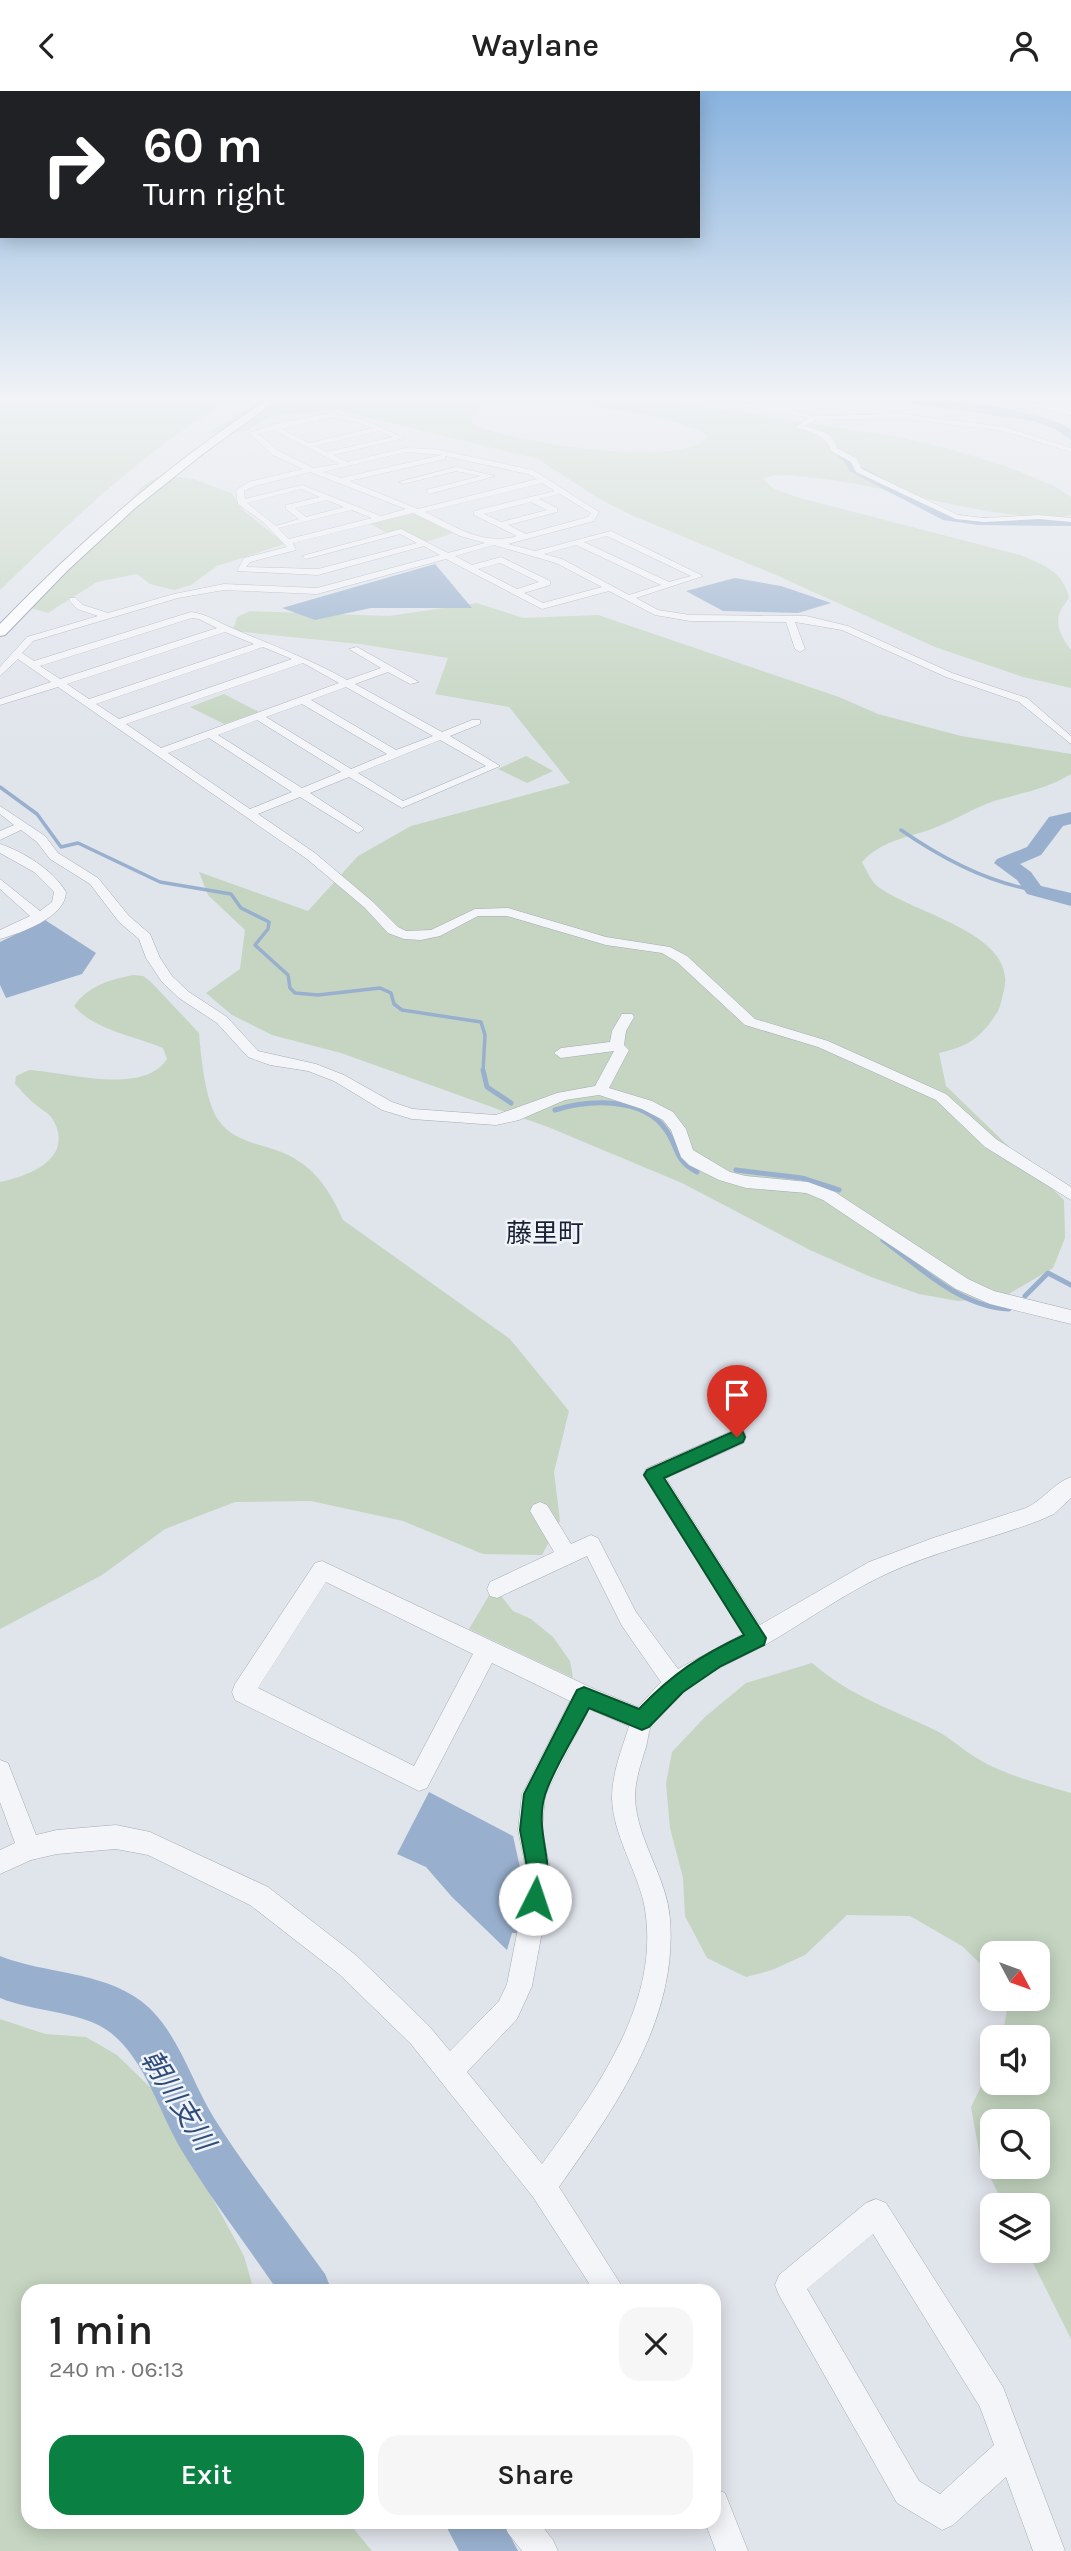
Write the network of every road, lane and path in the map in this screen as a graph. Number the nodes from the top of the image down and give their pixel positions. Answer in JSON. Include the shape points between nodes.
{"nodes":[{"id":1,"x":120,"y":514,"type":"edge"},
{"id":2,"x":257,"y":514,"type":"edge"},
{"id":3,"x":297,"y":514,"type":"edge"},
{"id":4,"x":326,"y":514,"type":"edge"},
{"id":5,"x":368,"y":514,"type":"edge"},
{"id":6,"x":402,"y":514,"type":"edge"},
{"id":7,"x":421,"y":514,"type":"edge"},
{"id":8,"x":479,"y":514,"type":"edge"},
{"id":9,"x":540,"y":514,"type":"edge"},
{"id":10,"x":593,"y":514,"type":"edge"},
{"id":11,"x":948,"y":514,"type":"edge"},
{"id":12,"x":304,"y":519,"type":"junction"},
{"id":13,"x":379,"y":519,"type":"junction"},
{"id":14,"x":1071,"y":520,"type":"edge"},
{"id":15,"x":500,"y":525,"type":"junction"},
{"id":16,"x":279,"y":526,"type":"dead end"},
{"id":17,"x":524,"y":537,"type":"junction"},
{"id":18,"x":577,"y":542,"type":"junction"},
{"id":19,"x":497,"y":543,"type":"junction"},
{"id":20,"x":424,"y":544,"type":"junction"},
{"id":21,"x":290,"y":545,"type":"junction"},
{"id":22,"x":535,"y":554,"type":"junction"},
{"id":23,"x":306,"y":556,"type":"junction"},
{"id":24,"x":447,"y":556,"type":"junction"},
{"id":25,"x":471,"y":568,"type":"junction"},
{"id":26,"x":328,"y":569,"type":"junction"},
{"id":27,"x":54,"y":570,"type":"junction"},
{"id":28,"x":351,"y":583,"type":"junction"},
{"id":29,"x":668,"y":585,"type":"junction"},
{"id":30,"x":609,"y":588,"type":"junction"},
{"id":31,"x":516,"y":592,"type":"junction"},
{"id":32,"x":627,"y":598,"type":"junction"},
{"id":33,"x":72,"y":600,"type":"dead end"},
{"id":34,"x":106,"y":616,"type":"junction"},
{"id":35,"x":0,"y":618,"type":"edge"},
{"id":36,"x":789,"y":618,"type":"junction"},
{"id":37,"x":176,"y":620,"type":"junction"},
{"id":38,"x":225,"y":629,"type":"junction"},
{"id":39,"x":0,"y":632,"type":"edge"},
{"id":40,"x":263,"y":644,"type":"junction"},
{"id":41,"x":354,"y":649,"type":"dead end"},
{"id":42,"x":800,"y":649,"type":"dead end"},
{"id":43,"x":17,"y":654,"type":"junction"},
{"id":44,"x":302,"y":659,"type":"junction"},
{"id":45,"x":32,"y":665,"type":"junction"},
{"id":46,"x":389,"y":668,"type":"junction"},
{"id":47,"x":0,"y":673,"type":"edge"},
{"id":48,"x":414,"y":681,"type":"dead end"},
{"id":49,"x":60,"y":683,"type":"junction"},
{"id":50,"x":347,"y":683,"type":"junction"},
{"id":51,"x":303,"y":700,"type":"junction"},
{"id":52,"x":0,"y":702,"type":"edge"},
{"id":53,"x":88,"y":703,"type":"junction"},
{"id":54,"x":258,"y":716,"type":"junction"},
{"id":55,"x":476,"y":722,"type":"dead end"},
{"id":56,"x":118,"y":723,"type":"junction"},
{"id":57,"x":210,"y":734,"type":"junction"},
{"id":58,"x":441,"y":736,"type":"junction"},
{"id":59,"x":1071,"y":741,"type":"edge"},
{"id":60,"x":161,"y":752,"type":"junction"},
{"id":61,"x":396,"y":754,"type":"junction"},
{"id":62,"x":350,"y":773,"type":"junction"},
{"id":63,"x":301,"y":793,"type":"junction"},
{"id":64,"x":0,"y":809,"type":"edge"},
{"id":65,"x":250,"y":813,"type":"junction"},
{"id":66,"x":20,"y":825,"type":"junction"},
{"id":67,"x":358,"y":829,"type":"dead end"},
{"id":68,"x":0,"y":835,"type":"edge"},
{"id":69,"x":0,"y":848,"type":"edge"},
{"id":70,"x":2,"y":889,"type":"edge"},
{"id":71,"x":39,"y":916,"type":"junction"},
{"id":72,"x":0,"y":935,"type":"edge"},
{"id":73,"x":627,"y":1017,"type":"dead end"},
{"id":74,"x":617,"y":1046,"type":"junction"},
{"id":75,"x":561,"y":1053,"type":"dead end"},
{"id":76,"x":600,"y":1090,"type":"junction"},
{"id":77,"x":1071,"y":1193,"type":"edge"},
{"id":78,"x":1071,"y":1317,"type":"edge"},
{"id":79,"x":737,"y":1437,"type":"dead end"},
{"id":80,"x":1071,"y":1485,"type":"edge"},
{"id":81,"x":540,"y":1511,"type":"dead end"},
{"id":82,"x":568,"y":1555,"type":"junction"},
{"id":83,"x":496,"y":1589,"type":"dead end"},
{"id":84,"x":757,"y":1638,"type":"junction"},
{"id":85,"x":487,"y":1650,"type":"junction"},
{"id":86,"x":676,"y":1685,"type":"junction"},
{"id":87,"x":584,"y":1696,"type":"junction"},
{"id":88,"x":642,"y":1720,"type":"junction"},
{"id":89,"x":0,"y":1771,"type":"edge"},
{"id":90,"x":29,"y":1849,"type":"junction"},
{"id":91,"x":0,"y":1862,"type":"edge"},
{"id":92,"x":449,"y":2071,"type":"junction"},
{"id":93,"x":543,"y":2187,"type":"junction"},
{"id":94,"x":606,"y":2284,"type":"edge"},
{"id":95,"x":1010,"y":2452,"type":"junction"},
{"id":96,"x":721,"y":2522,"type":"edge"},
{"id":97,"x":525,"y":2529,"type":"edge"},
{"id":98,"x":542,"y":2551,"type":"edge"},
{"id":99,"x":732,"y":2551,"type":"edge"},
{"id":100,"x":1049,"y":2551,"type":"edge"}],
"edges":[{"from":1,"to":27,"type":"highway"},
{"from":2,"to":21,"type":"street"},
{"from":3,"to":12,"type":"street"},
{"from":4,"to":12,"type":"street"},
{"from":5,"to":13,"type":"street"},
{"from":6,"to":13,"type":"street"},
{"from":7,"to":19,"type":"street","via":[[463,534]]},
{"from":8,"to":15,"type":"street"},
{"from":9,"to":15,"type":"street"},
{"from":10,"to":17,"type":"street"},
{"from":11,"to":14,"type":"street","via":[[985,520]]},
{"from":12,"to":16,"type":"street"},
{"from":13,"to":21,"type":"street"},
{"from":15,"to":17,"type":"street"},
{"from":17,"to":19,"type":"street"},
{"from":18,"to":22,"type":"street"},
{"from":18,"to":29,"type":"street"},
{"from":18,"to":29,"type":"street","via":[[608,533],[699,576]]},
{"from":19,"to":22,"type":"street"},
{"from":19,"to":24,"type":"street"},
{"from":20,"to":23,"type":"street","via":[[401,531]]},
{"from":20,"to":24,"type":"street"},
{"from":20,"to":26,"type":"street"},
{"from":21,"to":23,"type":"street"},
{"from":21,"to":26,"type":"street","via":[[247,560],[240,569],[303,573]]},
{"from":22,"to":30,"type":"street"},
{"from":23,"to":26,"type":"street"},
{"from":24,"to":25,"type":"street"},
{"from":24,"to":28,"type":"street"},
{"from":25,"to":31,"type":"street"},
{"from":25,"to":31,"type":"street","via":[[502,560],[547,583]]},
{"from":26,"to":28,"type":"street"},
{"from":27,"to":35,"type":"highway"},
{"from":27,"to":39,"type":"highway"},
{"from":28,"to":34,"type":"street","via":[[309,591],[214,588]]},
{"from":29,"to":32,"type":"street"},
{"from":30,"to":31,"type":"street","via":[[542,606]]},
{"from":30,"to":32,"type":"street"},
{"from":32,"to":36,"type":"street","via":[[681,618]]},
{"from":33,"to":34,"type":"street"},
{"from":34,"to":37,"type":"street"},
{"from":34,"to":43,"type":"street","via":[[30,639]]},
{"from":36,"to":42,"type":"street"},
{"from":36,"to":59,"type":"street","via":[[838,626],[949,675],[1015,696],[1031,704]]},
{"from":37,"to":38,"type":"street","via":[[201,616]]},
{"from":37,"to":45,"type":"street"},
{"from":38,"to":40,"type":"street"},
{"from":38,"to":49,"type":"street"},
{"from":40,"to":44,"type":"street"},
{"from":40,"to":53,"type":"street"},
{"from":41,"to":46,"type":"street"},
{"from":43,"to":45,"type":"street"},
{"from":43,"to":47,"type":"street"},
{"from":44,"to":50,"type":"street"},
{"from":44,"to":56,"type":"street"},
{"from":45,"to":49,"type":"street"},
{"from":46,"to":48,"type":"street"},
{"from":46,"to":50,"type":"street"},
{"from":49,"to":52,"type":"street"},
{"from":49,"to":53,"type":"street"},
{"from":50,"to":51,"type":"street"},
{"from":50,"to":58,"type":"street"},
{"from":51,"to":54,"type":"street"},
{"from":51,"to":61,"type":"street"},
{"from":53,"to":56,"type":"street"},
{"from":54,"to":57,"type":"street"},
{"from":54,"to":62,"type":"street"},
{"from":55,"to":58,"type":"street"},
{"from":56,"to":60,"type":"street"},
{"from":57,"to":60,"type":"street"},
{"from":57,"to":63,"type":"street"},
{"from":58,"to":61,"type":"street"},
{"from":58,"to":62,"type":"street","via":[[495,766],[402,805]]},
{"from":60,"to":65,"type":"street"},
{"from":61,"to":62,"type":"street"},
{"from":62,"to":63,"type":"street"},
{"from":63,"to":65,"type":"street"},
{"from":63,"to":67,"type":"street"},
{"from":64,"to":66,"type":"street"},
{"from":65,"to":77,"type":"street","via":[[312,856],[404,935],[435,933],[475,913],[508,912],[606,940],[665,950],[682,959],[750,1022],[823,1044],[941,1097],[997,1148]]},
{"from":66,"to":68,"type":"street"},
{"from":66,"to":76,"type":"street","via":[[41,839],[54,856],[94,881],[145,937],[167,979],[222,1020],[253,1054],[340,1078],[387,1107],[412,1114],[496,1121],[562,1096]]},
{"from":69,"to":71,"type":"street","via":[[35,867],[61,890],[55,907]]},
{"from":70,"to":71,"type":"street"},
{"from":71,"to":72,"type":"street"},
{"from":73,"to":74,"type":"street"},
{"from":74,"to":75,"type":"street"},
{"from":74,"to":76,"type":"street","via":[[622,1050]]},
{"from":76,"to":78,"type":"street","via":[[668,1117],[678,1129],[686,1153],[725,1176],[808,1188],[829,1196],[962,1285],[990,1297]]},
{"from":79,"to":84,"type":"street","via":[[653,1475]]},
{"from":80,"to":84,"type":"street","via":[[1047,1508],[875,1569]]},
{"from":81,"to":82,"type":"street"},
{"from":82,"to":83,"type":"street"},
{"from":82,"to":86,"type":"street","via":[[591,1544],[629,1619]]},
{"from":84,"to":86,"type":"street"},
{"from":85,"to":85,"type":"street","via":[[419,1780],[243,1692],[321,1570]]},
{"from":85,"to":87,"type":"street"},
{"from":86,"to":88,"type":"street"},
{"from":87,"to":88,"type":"street"},
{"from":87,"to":92,"type":"street","via":[[534,1794],[530,1830],[540,1878],[519,1986],[508,2010]]},
{"from":88,"to":93,"type":"street","via":[[629,1763],[624,1803],[658,1921],[650,1989],[640,2027],[621,2068]]},
{"from":89,"to":90,"type":"street"},
{"from":90,"to":91,"type":"street"},
{"from":90,"to":92,"type":"street","via":[[116,1837],[150,1844],[259,1896],[348,1965],[420,2035]]},
{"from":92,"to":93,"type":"street"},
{"from":93,"to":94,"type":"street"},
{"from":95,"to":95,"type":"street","via":[[992,2398],[876,2213],[789,2285],[908,2492],[942,2514]]},
{"from":95,"to":100,"type":"street"},
{"from":96,"to":99,"type":"street"},
{"from":97,"to":98,"type":"street"}]}
